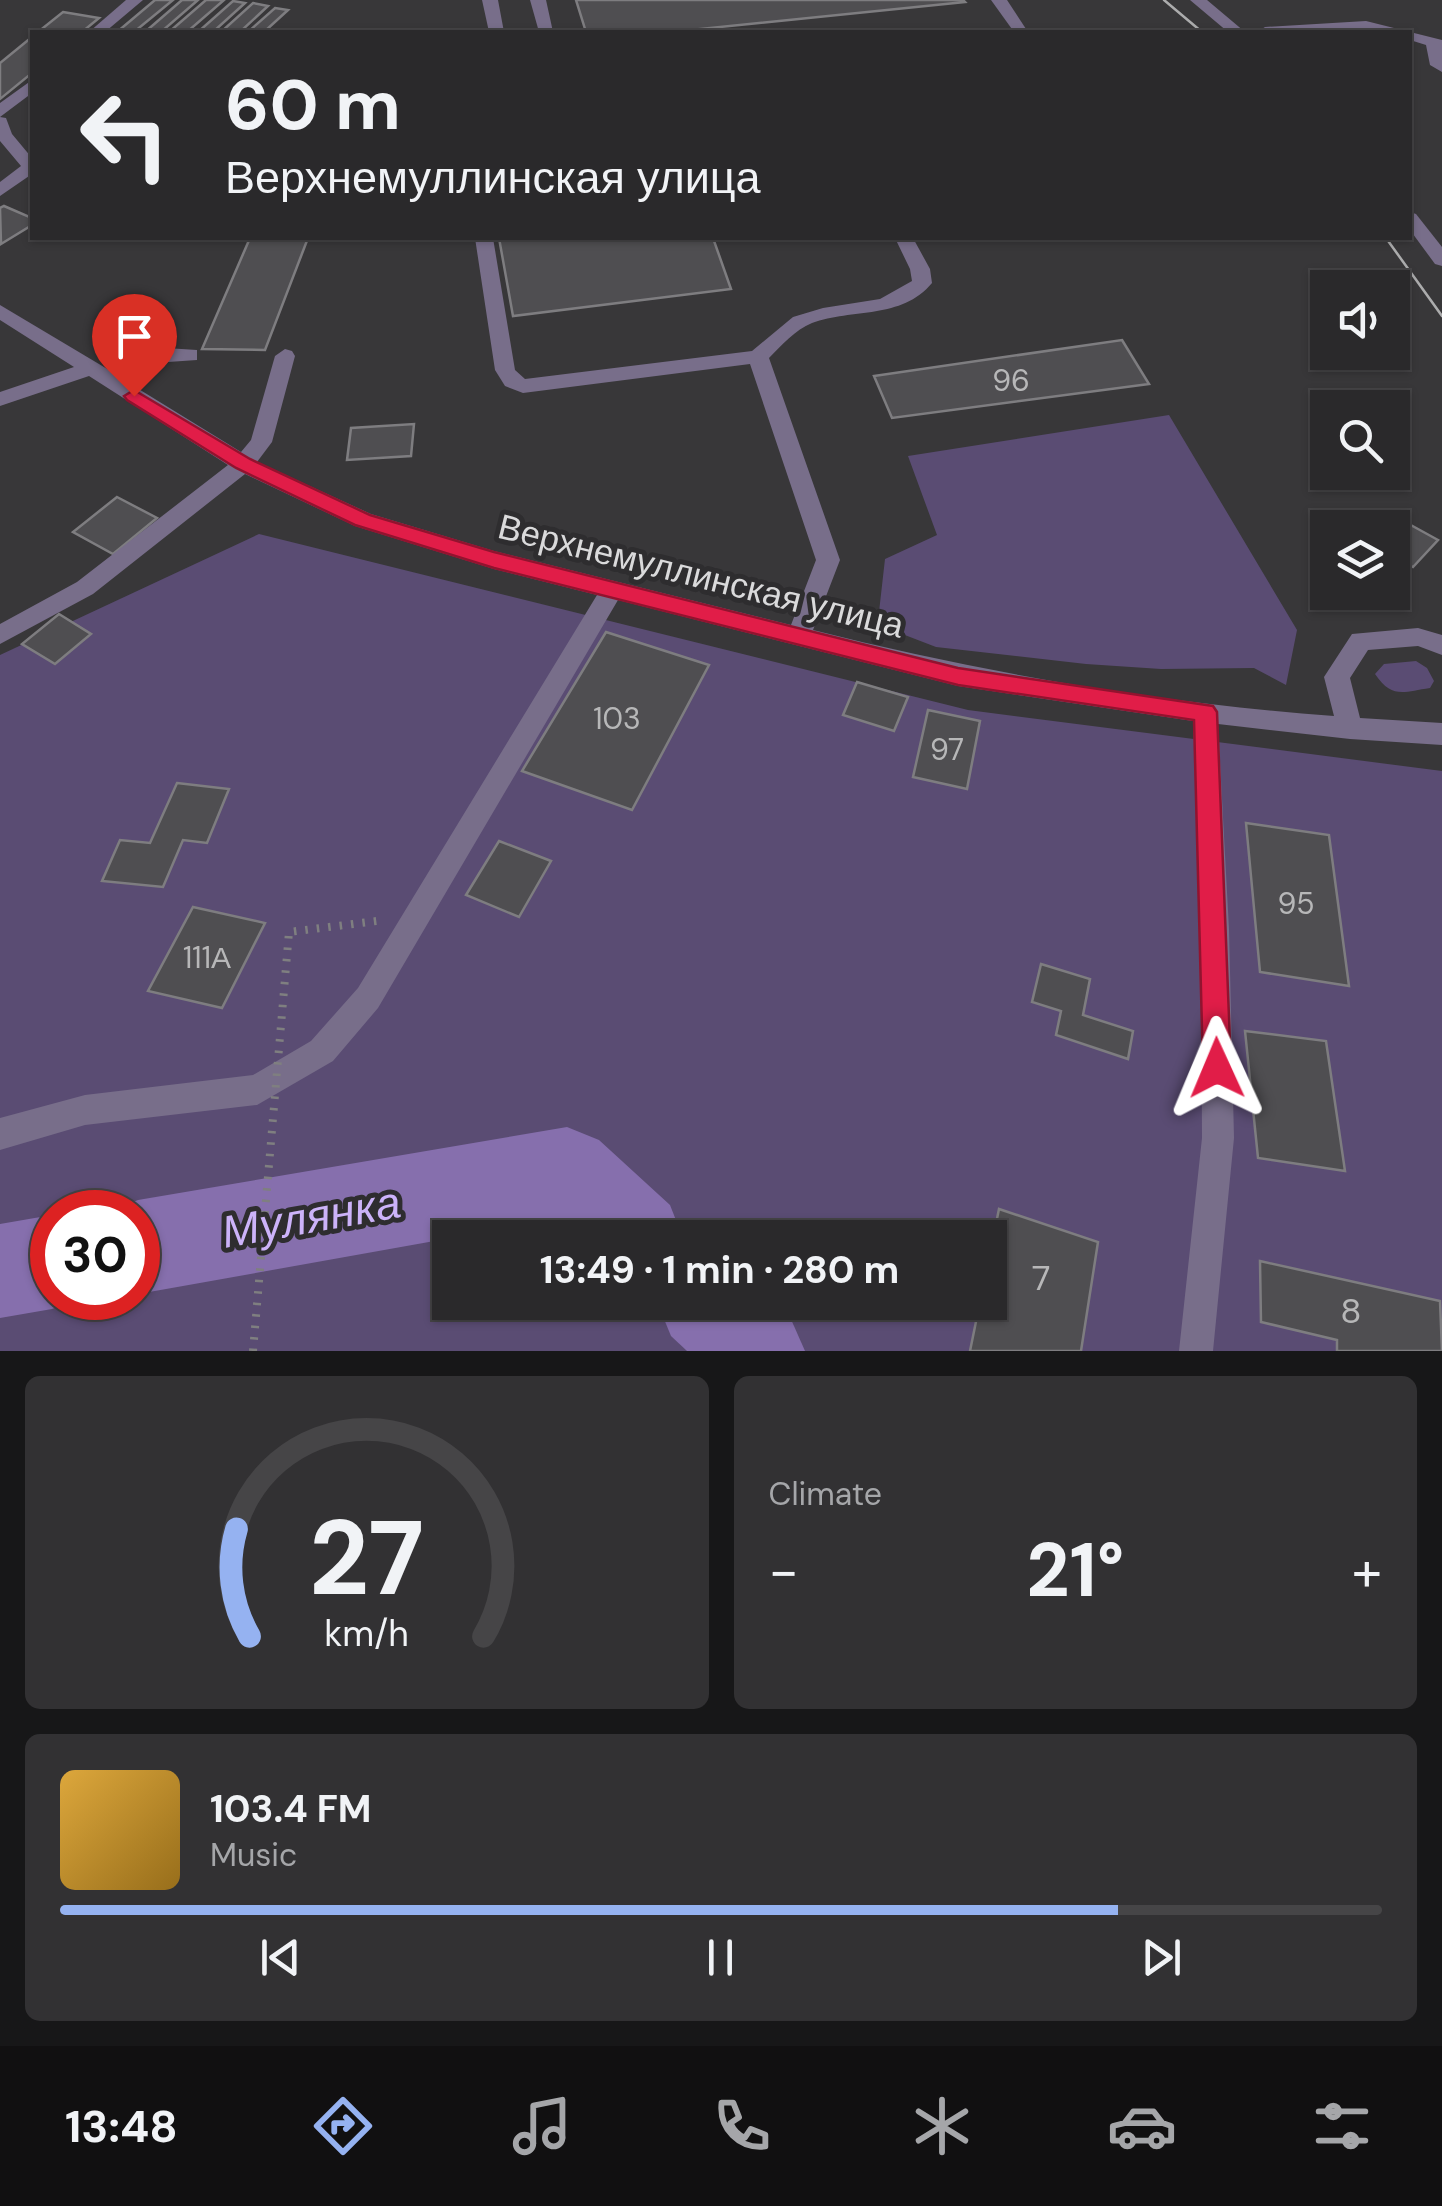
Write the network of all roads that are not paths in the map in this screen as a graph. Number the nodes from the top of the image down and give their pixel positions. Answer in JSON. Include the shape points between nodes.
{"nodes":[{"id":1,"x":135,"y":0,"type":"edge"},
{"id":2,"x":490,"y":0,"type":"edge"},
{"id":3,"x":538,"y":0,"type":"edge"},
{"id":4,"x":1000,"y":0,"type":"edge"},
{"id":5,"x":1198,"y":0,"type":"edge"},
{"id":6,"x":98,"y":30,"type":"edge"},
{"id":7,"x":497,"y":30,"type":"edge"},
{"id":8,"x":546,"y":30,"type":"edge"},
{"id":9,"x":1020,"y":30,"type":"edge"},
{"id":10,"x":1235,"y":30,"type":"edge"},
{"id":11,"x":1299,"y":30,"type":"edge"},
{"id":12,"x":1389,"y":30,"type":"edge"},
{"id":13,"x":1412,"y":36,"type":"edge"},
{"id":14,"x":1438,"y":44,"type":"edge"},
{"id":15,"x":1442,"y":67,"type":"edge"},
{"id":16,"x":30,"y":87,"type":"edge"},
{"id":17,"x":0,"y":112,"type":"edge"},
{"id":18,"x":0,"y":122,"type":"edge"},
{"id":19,"x":0,"y":191,"type":"edge"},
{"id":20,"x":1412,"y":220,"type":"edge"},
{"id":21,"x":1442,"y":228,"type":"edge"},
{"id":22,"x":484,"y":240,"type":"edge"},
{"id":23,"x":905,"y":240,"type":"edge"},
{"id":24,"x":1442,"y":260,"type":"edge"},
{"id":25,"x":0,"y":311,"type":"edge"},
{"id":26,"x":190,"y":355,"type":"dead end"},
{"id":27,"x":285,"y":356,"type":"dead end"},
{"id":28,"x":758,"y":357,"type":"junction"},
{"id":29,"x":98,"y":374,"type":"junction"},
{"id":30,"x":0,"y":400,"type":"edge"},
{"id":31,"x":243,"y":464,"type":"junction"},
{"id":32,"x":611,"y":590,"type":"junction"},
{"id":33,"x":0,"y":635,"type":"edge"},
{"id":34,"x":798,"y":639,"type":"junction"},
{"id":35,"x":1442,"y":644,"type":"edge"},
{"id":36,"x":1205,"y":712,"type":"junction"},
{"id":37,"x":1350,"y":729,"type":"junction"},
{"id":38,"x":1442,"y":734,"type":"edge"},
{"id":39,"x":0,"y":1134,"type":"edge"},
{"id":40,"x":1196,"y":1351,"type":"edge"}],
"edges":[{"from":1,"to":6,"type":"street"},
{"from":2,"to":7,"type":"street"},
{"from":3,"to":8,"type":"street"},
{"from":4,"to":9,"type":"street"},
{"from":5,"to":10,"type":"street"},
{"from":11,"to":12,"type":"street"},
{"from":13,"to":14,"type":"street"},
{"from":14,"to":15,"type":"street","via":[[1436,62]]},
{"from":16,"to":17,"type":"street"},
{"from":18,"to":19,"type":"street","via":[[30,168]]},
{"from":20,"to":21,"type":"street"},
{"from":20,"to":24,"type":"street"},
{"from":22,"to":28,"type":"street","via":[[506,370],[522,386]]},
{"from":23,"to":28,"type":"street","via":[[922,284],[912,294],[810,317]]},
{"from":25,"to":29,"type":"street","name":"Верхнемуллинская улица"},
{"from":26,"to":29,"type":"street"},
{"from":27,"to":31,"type":"street","via":[[261,442]]},
{"from":28,"to":34,"type":"street","via":[[828,560]]},
{"from":29,"to":30,"type":"street"},
{"from":29,"to":31,"type":"street","name":"Верхнемуллинская улица"},
{"from":31,"to":32,"type":"street","name":"Верхнемуллинская улица","via":[[363,520]]},
{"from":31,"to":33,"type":"street","via":[[85,588]]},
{"from":32,"to":34,"type":"street","name":"Верхнемуллинская улица"},
{"from":32,"to":39,"type":"street","via":[[368,998],[322,1051],[257,1090],[85,1110]]},
{"from":34,"to":36,"type":"street","name":"Верхнемуллинская улица","via":[[958,676]]},
{"from":35,"to":37,"type":"street","via":[[1418,637],[1360,641],[1337,677]]},
{"from":36,"to":37,"type":"street","name":"Верхнемуллинская улица"},
{"from":36,"to":40,"type":"street","via":[[1218,1138]]},
{"from":37,"to":38,"type":"street","name":"Верхнемуллинская улица"}]}
